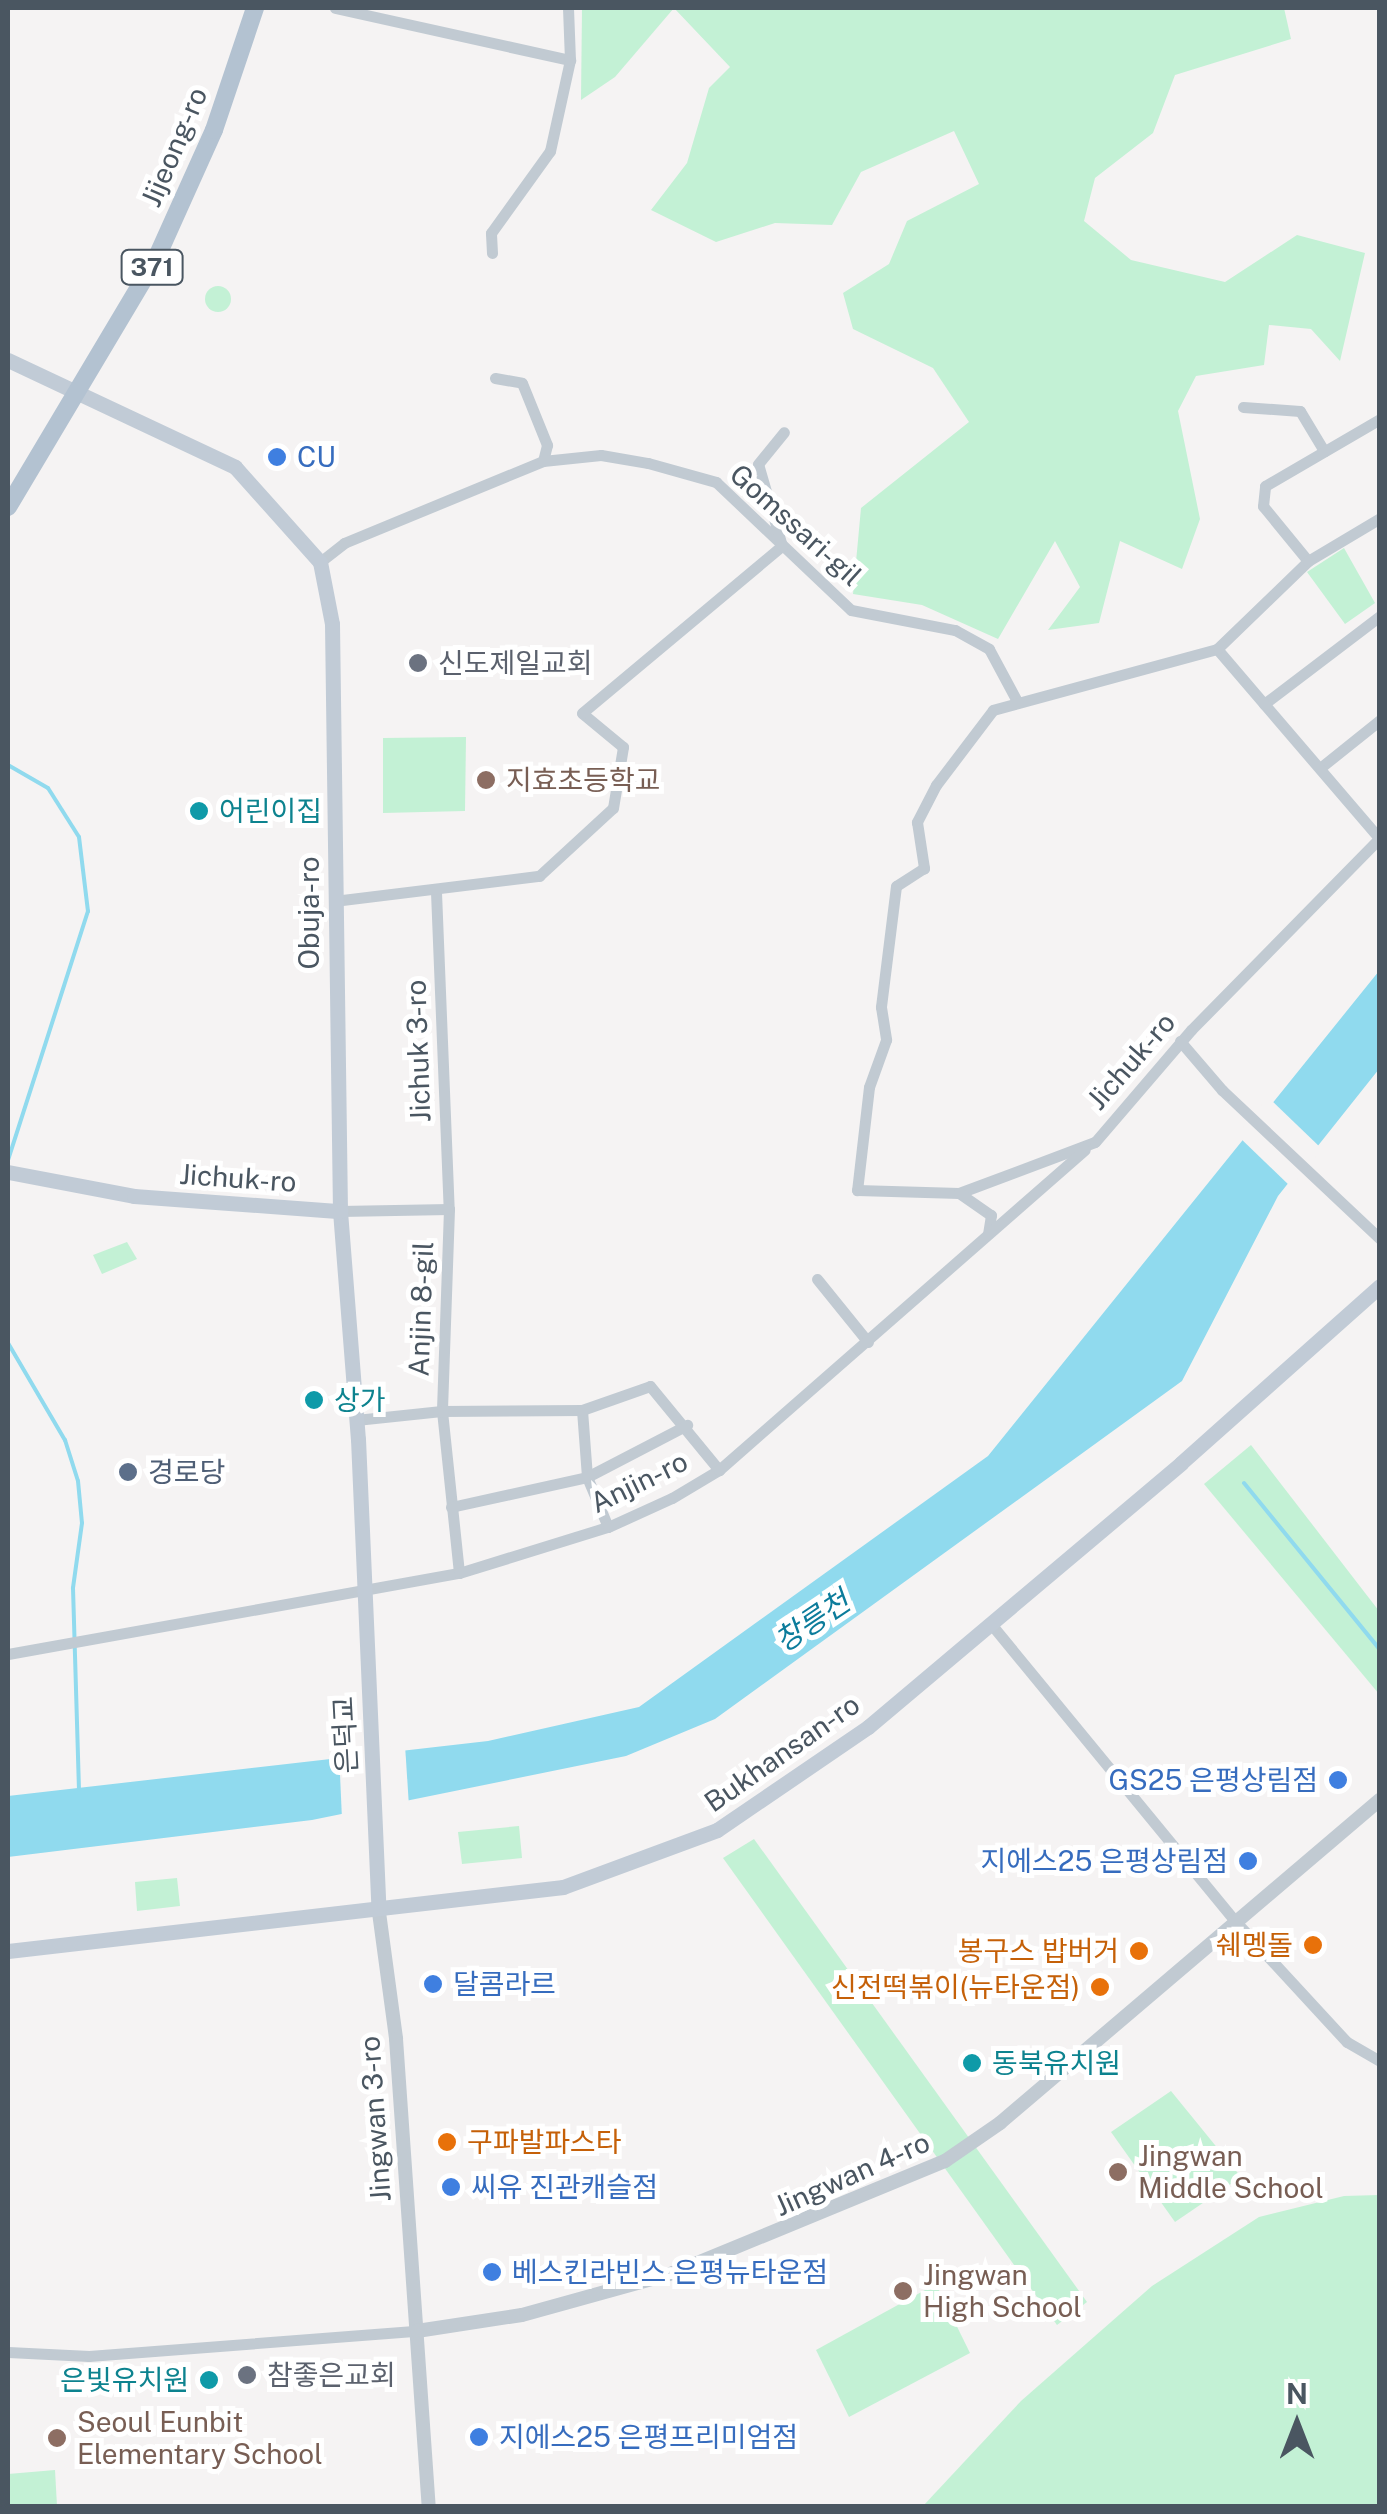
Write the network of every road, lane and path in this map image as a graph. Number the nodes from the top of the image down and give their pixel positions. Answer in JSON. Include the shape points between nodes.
{"nodes":[{"id":1,"x":255,"y":8,"type":"edge"},
{"id":2,"x":335,"y":8,"type":"edge"},
{"id":3,"x":568,"y":8,"type":"edge"},
{"id":4,"x":570,"y":60,"type":"junction"},
{"id":5,"x":492,"y":253,"type":"dead end"},
{"id":6,"x":8,"y":360,"type":"edge"},
{"id":7,"x":494,"y":378,"type":"dead end"},
{"id":8,"x":78,"y":396,"type":"junction"},
{"id":9,"x":1244,"y":406,"type":"dead end"},
{"id":10,"x":1380,"y":419,"type":"edge"},
{"id":11,"x":784,"y":432,"type":"dead end"},
{"id":12,"x":1324,"y":451,"type":"junction"},
{"id":13,"x":543,"y":461,"type":"junction"},
{"id":14,"x":8,"y":507,"type":"edge"},
{"id":15,"x":1380,"y":518,"type":"edge"},
{"id":16,"x":782,"y":546,"type":"junction"},
{"id":17,"x":1308,"y":561,"type":"junction"},
{"id":18,"x":320,"y":562,"type":"junction"},
{"id":19,"x":1380,"y":616,"type":"edge"},
{"id":20,"x":1217,"y":649,"type":"junction"},
{"id":21,"x":1018,"y":704,"type":"junction"},
{"id":22,"x":1264,"y":704,"type":"junction"},
{"id":23,"x":1380,"y":720,"type":"edge"},
{"id":24,"x":1320,"y":768,"type":"junction"},
{"id":25,"x":1380,"y":838,"type":"edge"},
{"id":26,"x":436,"y":892,"type":"junction"},
{"id":27,"x":334,"y":901,"type":"junction"},
{"id":28,"x":1180,"y":1041,"type":"junction"},
{"id":29,"x":1095,"y":1142,"type":"junction"},
{"id":30,"x":8,"y":1172,"type":"edge"},
{"id":31,"x":959,"y":1193,"type":"junction"},
{"id":32,"x":449,"y":1209,"type":"junction"},
{"id":33,"x":340,"y":1211,"type":"junction"},
{"id":34,"x":988,"y":1234,"type":"junction"},
{"id":35,"x":1380,"y":1238,"type":"edge"},
{"id":36,"x":817,"y":1278,"type":"dead end"},
{"id":37,"x":1380,"y":1286,"type":"edge"},
{"id":38,"x":868,"y":1342,"type":"junction"},
{"id":39,"x":582,"y":1410,"type":"junction"},
{"id":40,"x":442,"y":1411,"type":"junction"},
{"id":41,"x":356,"y":1420,"type":"junction"},
{"id":42,"x":687,"y":1425,"type":"junction"},
{"id":43,"x":718,"y":1470,"type":"junction"},
{"id":44,"x":587,"y":1477,"type":"junction"},
{"id":45,"x":451,"y":1507,"type":"junction"},
{"id":46,"x":608,"y":1527,"type":"junction"},
{"id":47,"x":458,"y":1572,"type":"junction"},
{"id":48,"x":364,"y":1590,"type":"junction"},
{"id":49,"x":991,"y":1624,"type":"junction"},
{"id":50,"x":366,"y":1642,"type":"joint"},
{"id":51,"x":8,"y":1654,"type":"edge"},
{"id":52,"x":1380,"y":1800,"type":"edge"},
{"id":53,"x":378,"y":1905,"type":"junction"},
{"id":54,"x":1237,"y":1923,"type":"junction"},
{"id":55,"x":8,"y":1951,"type":"edge"},
{"id":56,"x":1380,"y":2061,"type":"edge"},
{"id":57,"x":418,"y":2331,"type":"junction"},
{"id":58,"x":8,"y":2352,"type":"edge"},
{"id":59,"x":429,"y":2506,"type":"edge"}],
"edges":[{"from":1,"to":8,"type":"main road","name":"Jijeong-ro","number":"371","via":[[214,130],[156,260]]},
{"from":2,"to":4,"type":"street"},
{"from":3,"to":4,"type":"street"},
{"from":4,"to":5,"type":"street","via":[[550,151],[490,233]]},
{"from":6,"to":8,"type":"main road"},
{"from":7,"to":13,"type":"street","via":[[522,384],[547,445]]},
{"from":8,"to":14,"type":"main road","name":"Jijeong-ro","number":"371"},
{"from":8,"to":18,"type":"main road","via":[[235,468]]},
{"from":9,"to":12,"type":"street","via":[[1300,411]]},
{"from":10,"to":12,"type":"street"},
{"from":11,"to":16,"type":"street","via":[[758,464]]},
{"from":12,"to":17,"type":"street","via":[[1265,486],[1264,506]]},
{"from":13,"to":16,"type":"street","name":"Gomssari-gil","via":[[601,455],[716,482]]},
{"from":13,"to":18,"type":"street","name":"Gomssari-gil","via":[[344,543]]},
{"from":15,"to":17,"type":"street"},
{"from":16,"to":21,"type":"street","name":"Gomssari-gil","via":[[851,610],[956,630],[989,649]]},
{"from":16,"to":26,"type":"street","via":[[582,714],[623,748],[613,808],[540,876]]},
{"from":17,"to":20,"type":"street"},
{"from":18,"to":27,"type":"main road","name":"Obuja-ro","via":[[332,624]]},
{"from":19,"to":22,"type":"street"},
{"from":20,"to":21,"type":"street"},
{"from":20,"to":22,"type":"street"},
{"from":21,"to":31,"type":"street","name":"Jichuk-ro","via":[[994,710],[936,785],[917,822],[924,868],[896,886],[881,1006],[886,1040],[869,1087],[858,1190]]},
{"from":22,"to":24,"type":"street"},
{"from":23,"to":24,"type":"street"},
{"from":24,"to":25,"type":"street"},
{"from":25,"to":28,"type":"street","name":"Jichuk-ro"},
{"from":26,"to":27,"type":"street"},
{"from":26,"to":32,"type":"street","name":"Jichuk 3-ro"},
{"from":27,"to":33,"type":"main road","name":"Obuja-ro"},
{"from":28,"to":29,"type":"street","name":"Jichuk-ro"},
{"from":28,"to":35,"type":"street","via":[[1222,1090]]},
{"from":29,"to":31,"type":"street","name":"Jichuk-ro"},
{"from":29,"to":34,"type":"street","name":"Anjin-ro"},
{"from":30,"to":33,"type":"main road","name":"Jichuk-ro","via":[[134,1196]]},
{"from":31,"to":34,"type":"street","via":[[991,1215]]},
{"from":32,"to":33,"type":"street","name":"Jichuk-ro"},
{"from":32,"to":40,"type":"street","name":"Anjin 8-gil"},
{"from":33,"to":41,"type":"main road","name":"Obuja-ro"},
{"from":34,"to":38,"type":"street","name":"Anjin-ro"},
{"from":36,"to":38,"type":"street"},
{"from":37,"to":49,"type":"main road","name":"Bukhansan-ro"},
{"from":38,"to":43,"type":"street","name":"Anjin-ro"},
{"from":39,"to":40,"type":"street","name":"Anjin 8-gil"},
{"from":39,"to":42,"type":"street","name":"Anjin 8-gil","via":[[650,1386]]},
{"from":39,"to":44,"type":"street"},
{"from":40,"to":41,"type":"street","name":"Anjin 8-gil"},
{"from":40,"to":45,"type":"street","name":"Anjin 8-gil"},
{"from":41,"to":48,"type":"main road","name":"Obuja-ro"},
{"from":42,"to":43,"type":"street","name":"Anjin 8-gil"},
{"from":42,"to":44,"type":"street"},
{"from":43,"to":46,"type":"street","name":"Anjin-ro"},
{"from":44,"to":45,"type":"street"},
{"from":44,"to":46,"type":"street"},
{"from":45,"to":47,"type":"street","name":"Anjin 8-gil"},
{"from":46,"to":47,"type":"street","name":"Anjin-ro"},
{"from":47,"to":48,"type":"street","name":"Anjin-ro"},
{"from":48,"to":50,"type":"main road","name":"Obuja-ro"},
{"from":48,"to":51,"type":"street","name":"Anjin-ro"},
{"from":49,"to":53,"type":"main road","name":"Bukhansan-ro","via":[[868,1727],[717,1830],[563,1887]]},
{"from":49,"to":54,"type":"street"},
{"from":50,"to":53,"type":"main road","name":"은덕교"},
{"from":52,"to":54,"type":"street","name":"Jingwan 4-ro"},
{"from":53,"to":55,"type":"main road","name":"Bukhansan-ro"},
{"from":53,"to":57,"type":"street","name":"Jingwan 3-ro","via":[[396,2039]]},
{"from":54,"to":56,"type":"street","via":[[1347,2042]]},
{"from":54,"to":57,"type":"street","name":"Jingwan 4-ro","via":[[1000,2122],[937,2165],[674,2273],[522,2315]]},
{"from":57,"to":58,"type":"street","via":[[89,2356]]},
{"from":57,"to":59,"type":"street","name":"Jingwan 3-ro"}]}
